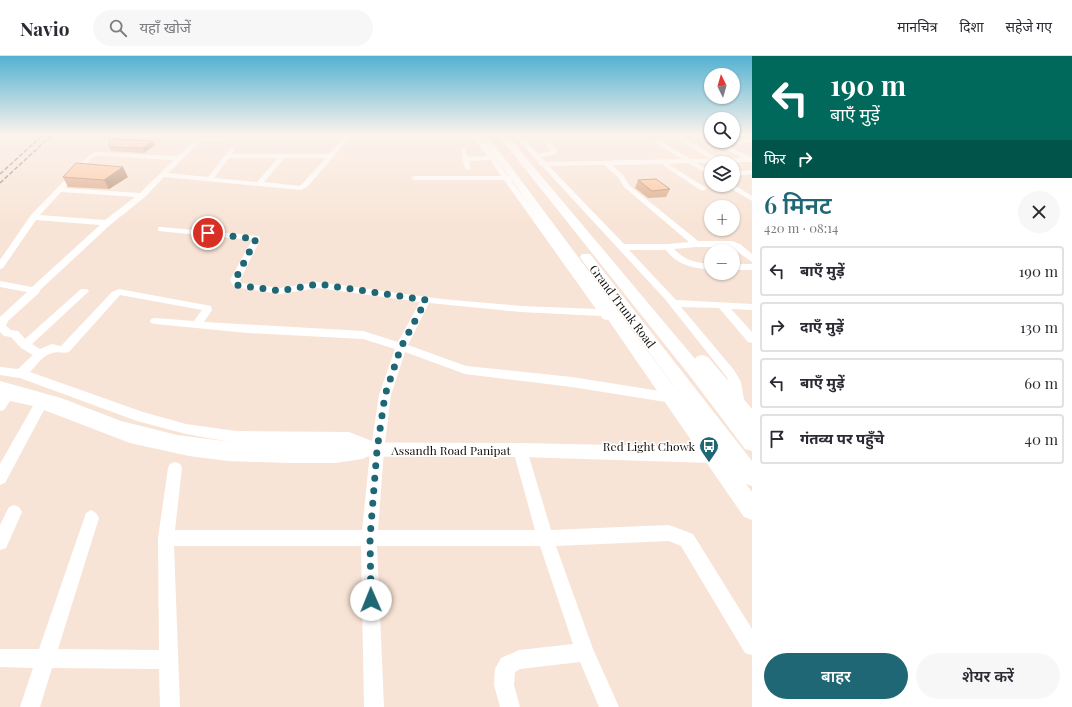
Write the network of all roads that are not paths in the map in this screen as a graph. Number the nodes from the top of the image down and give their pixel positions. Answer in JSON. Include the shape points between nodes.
{"nodes":[{"id":1,"x":82,"y":165,"type":"edge"},
{"id":2,"x":172,"y":165,"type":"edge"},
{"id":3,"x":221,"y":165,"type":"edge"},
{"id":4,"x":275,"y":165,"type":"edge"},
{"id":5,"x":322,"y":165,"type":"edge"},
{"id":6,"x":467,"y":165,"type":"edge"},
{"id":7,"x":498,"y":165,"type":"edge"},
{"id":8,"x":502,"y":165,"type":"edge"},
{"id":9,"x":506,"y":165,"type":"edge"},
{"id":10,"x":527,"y":165,"type":"edge"},
{"id":11,"x":541,"y":165,"type":"edge"},
{"id":12,"x":541,"y":165,"type":"edge"},
{"id":13,"x":607,"y":165,"type":"edge"},
{"id":14,"x":666,"y":165,"type":"edge"},
{"id":15,"x":468,"y":169,"type":"dead end"},
{"id":16,"x":752,"y":172,"type":"edge"},
{"id":17,"x":740,"y":173,"type":"edge"},
{"id":18,"x":162,"y":175,"type":"junction"},
{"id":19,"x":414,"y":178,"type":"dead end"},
{"id":20,"x":511,"y":178,"type":"junction"},
{"id":21,"x":210,"y":179,"type":"junction"},
{"id":22,"x":259,"y":184,"type":"junction"},
{"id":23,"x":702,"y":189,"type":"dead end"},
{"id":24,"x":58,"y":190,"type":"junction"},
{"id":25,"x":740,"y":192,"type":"edge"},
{"id":26,"x":142,"y":195,"type":"junction"},
{"id":27,"x":752,"y":199,"type":"edge"},
{"id":28,"x":34,"y":217,"type":"junction"},
{"id":29,"x":107,"y":223,"type":"junction"},
{"id":30,"x":161,"y":229,"type":"dead end"},
{"id":31,"x":696,"y":244,"type":"junction"},
{"id":32,"x":621,"y":247,"type":"junction"},
{"id":33,"x":668,"y":247,"type":"junction"},
{"id":34,"x":752,"y":259,"type":"edge"},
{"id":35,"x":619,"y":262,"type":"junction"},
{"id":36,"x":577,"y":265,"type":"junction"},
{"id":37,"x":0,"y":266,"type":"edge"},
{"id":38,"x":704,"y":266,"type":"edge"},
{"id":39,"x":740,"y":267,"type":"edge"},
{"id":40,"x":752,"y":267,"type":"edge"},
{"id":41,"x":0,"y":284,"type":"edge"},
{"id":42,"x":36,"y":291,"type":"junction"},
{"id":43,"x":84,"y":291,"type":"dead end"},
{"id":44,"x":426,"y":300,"type":"junction"},
{"id":45,"x":674,"y":303,"type":"junction"},
{"id":46,"x":722,"y":306,"type":"junction"},
{"id":47,"x":752,"y":307,"type":"edge"},
{"id":48,"x":603,"y":313,"type":"junction"},
{"id":49,"x":155,"y":321,"type":"dead end"},
{"id":50,"x":197,"y":325,"type":"junction"},
{"id":51,"x":752,"y":339,"type":"edge"},
{"id":52,"x":25,"y":345,"type":"junction"},
{"id":53,"x":401,"y":347,"type":"junction"},
{"id":54,"x":638,"y":349,"type":"junction"},
{"id":55,"x":40,"y":354,"type":"junction"},
{"id":56,"x":0,"y":371,"type":"edge"},
{"id":57,"x":21,"y":374,"type":"junction"},
{"id":58,"x":2,"y":396,"type":"edge"},
{"id":59,"x":672,"y":398,"type":"junction"},
{"id":60,"x":40,"y":405,"type":"junction"},
{"id":61,"x":739,"y":406,"type":"junction"},
{"id":62,"x":752,"y":422,"type":"edge"},
{"id":63,"x":752,"y":443,"type":"edge"},
{"id":64,"x":377,"y":450,"type":"junction"},
{"id":65,"x":520,"y":450,"type":"junction"},
{"id":66,"x":713,"y":455,"type":"junction"},
{"id":67,"x":175,"y":468,"type":"dead end"},
{"id":68,"x":752,"y":477,"type":"edge"},
{"id":69,"x":0,"y":478,"type":"edge"},
{"id":70,"x":752,"y":510,"type":"edge"},
{"id":71,"x":14,"y":512,"type":"dead end"},
{"id":72,"x":90,"y":518,"type":"dead end"},
{"id":73,"x":166,"y":538,"type":"junction"},
{"id":74,"x":370,"y":538,"type":"junction"},
{"id":75,"x":545,"y":538,"type":"junction"},
{"id":76,"x":0,"y":542,"type":"edge"},
{"id":77,"x":752,"y":646,"type":"edge"},
{"id":78,"x":586,"y":652,"type":"junction"},
{"id":79,"x":0,"y":658,"type":"edge"},
{"id":80,"x":45,"y":659,"type":"junction"},
{"id":81,"x":169,"y":660,"type":"junction"},
{"id":82,"x":30,"y":707,"type":"edge"},
{"id":83,"x":170,"y":707,"type":"edge"},
{"id":84,"x":374,"y":707,"type":"edge"},
{"id":85,"x":510,"y":707,"type":"edge"},
{"id":86,"x":609,"y":707,"type":"edge"}],
"edges":[{"from":1,"to":24,"type":"street"},
{"from":2,"to":18,"type":"street"},
{"from":3,"to":21,"type":"street"},
{"from":4,"to":22,"type":"street"},
{"from":5,"to":22,"type":"street","via":[[303,187]]},
{"from":6,"to":15,"type":"street"},
{"from":7,"to":20,"type":"street"},
{"from":8,"to":20,"type":"highway"},
{"from":9,"to":68,"type":"highway","name":"Grand Trunk Road","via":[[673,372]]},
{"from":10,"to":63,"type":"highway","name":"Grand Trunk Road"},
{"from":11,"to":32,"type":"street"},
{"from":12,"to":35,"type":"highway"},
{"from":13,"to":31,"type":"street","via":[[622,177],[626,186]]},
{"from":14,"to":23,"type":"street"},
{"from":16,"to":17,"type":"street"},
{"from":18,"to":21,"type":"street"},
{"from":18,"to":26,"type":"street"},
{"from":19,"to":20,"type":"street"},
{"from":20,"to":36,"type":"highway"},
{"from":20,"to":48,"type":"street"},
{"from":21,"to":22,"type":"street"},
{"from":24,"to":26,"type":"street"},
{"from":24,"to":28,"type":"street"},
{"from":25,"to":27,"type":"street"},
{"from":26,"to":29,"type":"street"},
{"from":28,"to":29,"type":"street"},
{"from":28,"to":37,"type":"street"},
{"from":29,"to":42,"type":"street"},
{"from":30,"to":44,"type":"street","via":[[256,238],[235,280],[237,285],[280,291],[318,284]]},
{"from":31,"to":33,"type":"street"},
{"from":31,"to":34,"type":"street","via":[[732,244]]},
{"from":32,"to":33,"type":"street"},
{"from":32,"to":45,"type":"street"},
{"from":33,"to":38,"type":"street","via":[[686,263]]},
{"from":35,"to":36,"type":"highway"},
{"from":35,"to":61,"type":"highway"},
{"from":36,"to":54,"type":"highway"},
{"from":39,"to":40,"type":"street"},
{"from":41,"to":42,"type":"street"},
{"from":42,"to":52,"type":"street","via":[[4,319],[0,327],[14,334]]},
{"from":43,"to":52,"type":"street"},
{"from":44,"to":48,"type":"street","via":[[491,307]]},
{"from":44,"to":53,"type":"street"},
{"from":45,"to":46,"type":"street"},
{"from":45,"to":61,"type":"street","via":[[730,373],[735,382]]},
{"from":46,"to":47,"type":"street"},
{"from":46,"to":51,"type":"street"},
{"from":48,"to":54,"type":"street","via":[[622,338]]},
{"from":49,"to":50,"type":"street"},
{"from":50,"to":53,"type":"street","via":[[364,335]]},
{"from":50,"to":55,"type":"street","via":[[207,308],[119,292],[65,348],[52,348]]},
{"from":52,"to":55,"type":"street"},
{"from":53,"to":59,"type":"street","via":[[452,367],[474,372],[572,382]]},
{"from":53,"to":64,"type":"street","via":[[385,395]]},
{"from":54,"to":59,"type":"highway"},
{"from":55,"to":57,"type":"street"},
{"from":56,"to":57,"type":"street"},
{"from":57,"to":64,"type":"street","via":[[142,417],[186,429],[236,436],[349,438]]},
{"from":58,"to":60,"type":"street"},
{"from":58,"to":64,"type":"main road","name":"Assandh Road Panipat","via":[[61,404],[119,427],[177,442],[232,449]]},
{"from":59,"to":66,"type":"highway"},
{"from":60,"to":64,"type":"street","via":[[158,446],[215,454],[343,457]]},
{"from":60,"to":69,"type":"street"},
{"from":61,"to":62,"type":"highway"},
{"from":64,"to":65,"type":"main road","name":"Assandh Road Panipat"},
{"from":64,"to":74,"type":"street"},
{"from":65,"to":66,"type":"main road","name":"Assandh Road Panipat"},
{"from":65,"to":75,"type":"street"},
{"from":66,"to":70,"type":"highway"},
{"from":67,"to":73,"type":"street"},
{"from":71,"to":76,"type":"street"},
{"from":72,"to":80,"type":"street"},
{"from":73,"to":74,"type":"street"},
{"from":73,"to":81,"type":"street"},
{"from":74,"to":75,"type":"street"},
{"from":74,"to":84,"type":"street"},
{"from":75,"to":77,"type":"street","via":[[669,533],[687,540]]},
{"from":75,"to":78,"type":"street"},
{"from":78,"to":85,"type":"street","via":[[519,660],[508,665],[504,685]]},
{"from":78,"to":86,"type":"street"},
{"from":79,"to":80,"type":"street"},
{"from":80,"to":81,"type":"street"},
{"from":80,"to":82,"type":"street"},
{"from":81,"to":83,"type":"street"}]}
